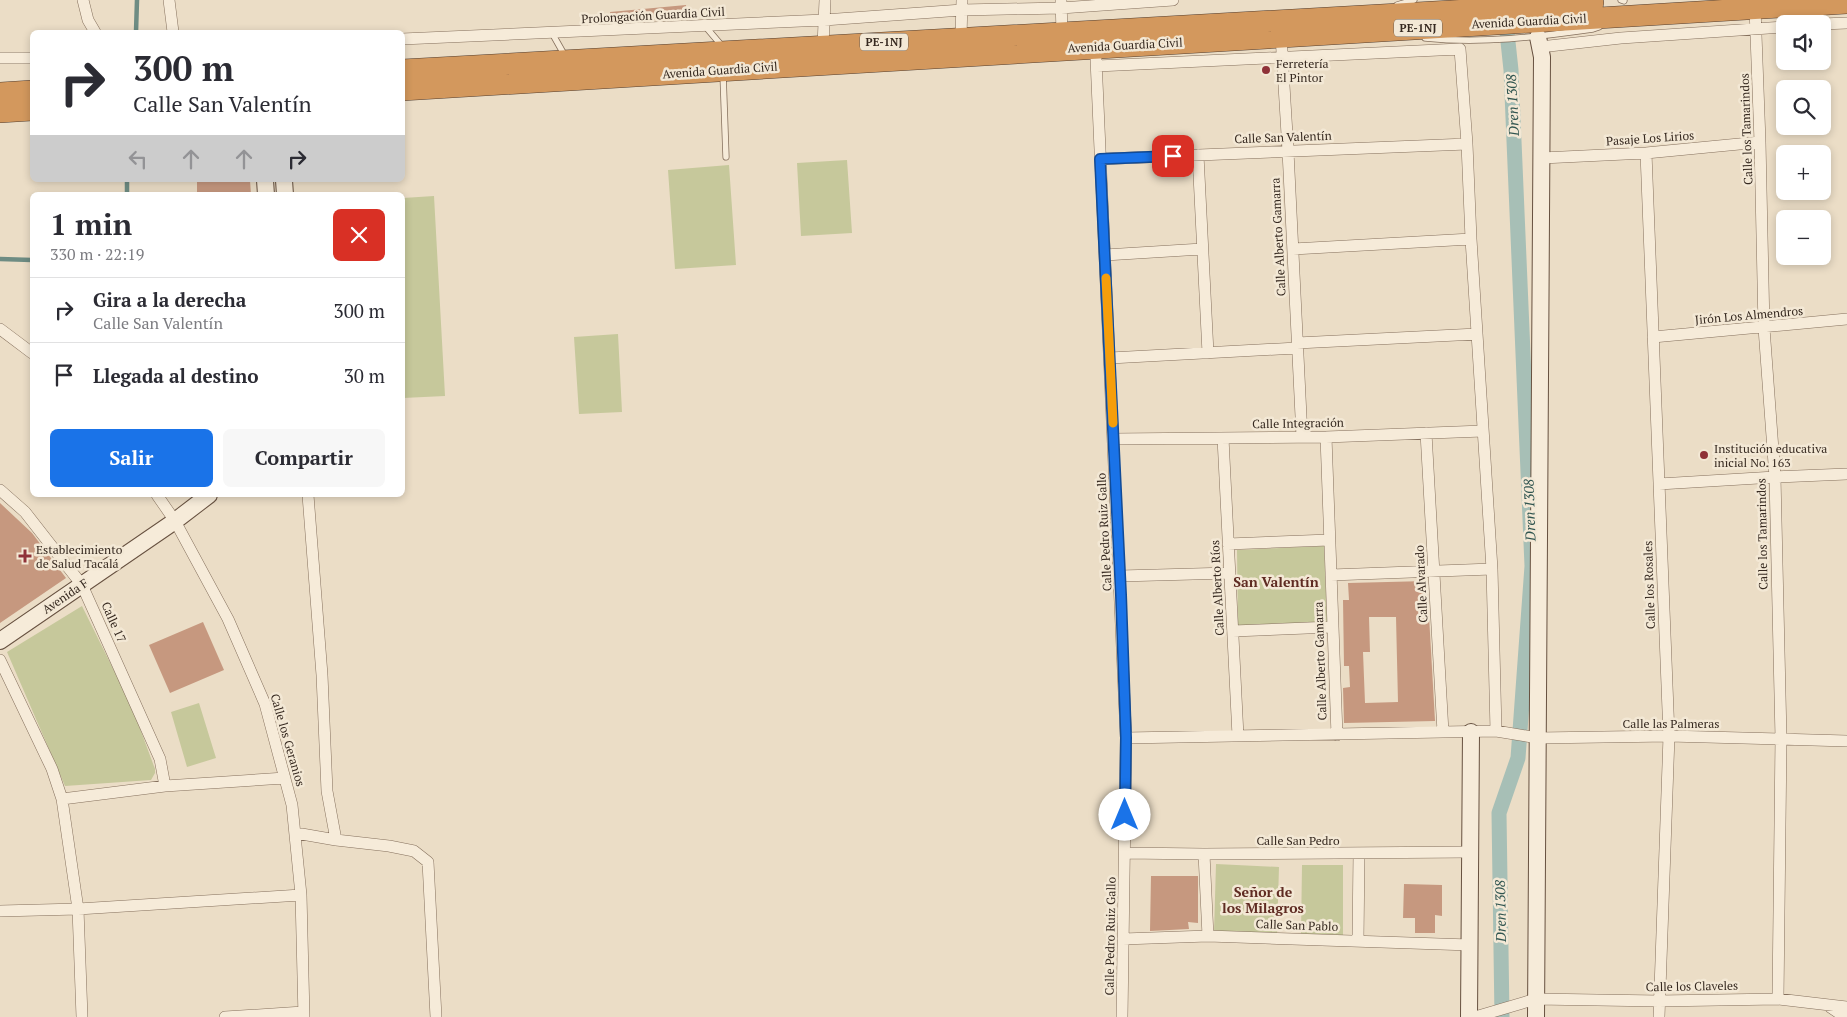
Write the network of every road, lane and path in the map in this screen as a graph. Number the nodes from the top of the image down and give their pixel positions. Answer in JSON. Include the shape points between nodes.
{"nodes":[{"id":1,"x":83,"y":0,"type":"edge"},
{"id":2,"x":169,"y":0,"type":"edge"},
{"id":3,"x":825,"y":0,"type":"edge"},
{"id":4,"x":1174,"y":0,"type":"edge"},
{"id":5,"x":1414,"y":0,"type":"edge"},
{"id":6,"x":1646,"y":0,"type":"edge"},
{"id":7,"x":1847,"y":3,"type":"edge"},
{"id":8,"x":1061,"y":4,"type":"edge"},
{"id":9,"x":962,"y":5,"type":"edge"},
{"id":10,"x":1623,"y":6,"type":"edge"},
{"id":11,"x":1756,"y":18,"type":"junction"},
{"id":12,"x":824,"y":20,"type":"junction"},
{"id":13,"x":1366,"y":23,"type":"junction"},
{"id":14,"x":1847,"y":23,"type":"edge"},
{"id":15,"x":1776,"y":24,"type":"edge"},
{"id":16,"x":1831,"y":24,"type":"edge"},
{"id":17,"x":1471,"y":25,"type":"junction"},
{"id":18,"x":705,"y":26,"type":"junction"},
{"id":19,"x":94,"y":30,"type":"edge"},
{"id":20,"x":172,"y":30,"type":"edge"},
{"id":21,"x":1534,"y":30,"type":"junction"},
{"id":22,"x":1062,"y":32,"type":"junction"},
{"id":23,"x":552,"y":33,"type":"junction"},
{"id":24,"x":1281,"y":36,"type":"junction"},
{"id":25,"x":1412,"y":36,"type":"dead end"},
{"id":26,"x":961,"y":38,"type":"junction"},
{"id":27,"x":1421,"y":38,"type":"dead end"},
{"id":28,"x":405,"y":39,"type":"edge"},
{"id":29,"x":823,"y":46,"type":"junction"},
{"id":30,"x":1096,"y":57,"type":"junction"},
{"id":31,"x":0,"y":58,"type":"edge"},
{"id":32,"x":30,"y":58,"type":"edge"},
{"id":33,"x":1282,"y":58,"type":"junction"},
{"id":34,"x":567,"y":60,"type":"junction"},
{"id":35,"x":725,"y":60,"type":"junction"},
{"id":36,"x":405,"y":70,"type":"edge"},
{"id":37,"x":30,"y":82,"type":"edge"},
{"id":38,"x":405,"y":90,"type":"edge"},
{"id":39,"x":30,"y":91,"type":"edge"},
{"id":40,"x":0,"y":92,"type":"edge"},
{"id":41,"x":30,"y":110,"type":"edge"},
{"id":42,"x":0,"y":112,"type":"edge"},
{"id":43,"x":30,"y":118,"type":"edge"},
{"id":44,"x":1760,"y":142,"type":"junction"},
{"id":45,"x":1468,"y":144,"type":"junction"},
{"id":46,"x":1288,"y":151,"type":"junction"},
{"id":47,"x":1646,"y":153,"type":"junction"},
{"id":48,"x":1198,"y":155,"type":"junction"},
{"id":49,"x":726,"y":157,"type":"dead end"},
{"id":50,"x":1542,"y":158,"type":"junction"},
{"id":51,"x":1100,"y":159,"type":"junction"},
{"id":52,"x":1471,"y":239,"type":"junction"},
{"id":53,"x":1202,"y":249,"type":"junction"},
{"id":54,"x":1293,"y":249,"type":"junction"},
{"id":55,"x":1105,"y":255,"type":"junction"},
{"id":56,"x":1847,"y":319,"type":"edge"},
{"id":57,"x":1764,"y":328,"type":"junction"},
{"id":58,"x":0,"y":329,"type":"edge"},
{"id":59,"x":1477,"y":334,"type":"junction"},
{"id":60,"x":1653,"y":337,"type":"junction"},
{"id":61,"x":1297,"y":346,"type":"junction"},
{"id":62,"x":30,"y":352,"type":"edge"},
{"id":63,"x":1208,"y":353,"type":"junction"},
{"id":64,"x":1110,"y":358,"type":"junction"},
{"id":65,"x":1483,"y":431,"type":"junction"},
{"id":66,"x":1426,"y":433,"type":"junction"},
{"id":67,"x":1302,"y":437,"type":"junction"},
{"id":68,"x":1326,"y":437,"type":"junction"},
{"id":69,"x":1223,"y":438,"type":"junction"},
{"id":70,"x":1113,"y":439,"type":"junction"},
{"id":71,"x":1847,"y":474,"type":"edge"},
{"id":72,"x":1774,"y":476,"type":"junction"},
{"id":73,"x":1659,"y":484,"type":"junction"},
{"id":74,"x":0,"y":490,"type":"edge"},
{"id":75,"x":159,"y":497,"type":"edge"},
{"id":76,"x":200,"y":497,"type":"edge"},
{"id":77,"x":206,"y":497,"type":"edge"},
{"id":78,"x":308,"y":497,"type":"edge"},
{"id":79,"x":177,"y":519,"type":"junction"},
{"id":80,"x":1329,"y":540,"type":"junction"},
{"id":81,"x":1228,"y":544,"type":"junction"},
{"id":82,"x":1492,"y":569,"type":"junction"},
{"id":83,"x":1434,"y":571,"type":"junction"},
{"id":84,"x":1230,"y":572,"type":"junction"},
{"id":85,"x":1331,"y":575,"type":"junction"},
{"id":86,"x":1120,"y":576,"type":"junction"},
{"id":87,"x":82,"y":585,"type":"junction"},
{"id":88,"x":1332,"y":627,"type":"junction"},
{"id":89,"x":1233,"y":631,"type":"junction"},
{"id":90,"x":0,"y":641,"type":"edge"},
{"id":91,"x":0,"y":660,"type":"edge"},
{"id":92,"x":1496,"y":731,"type":"junction"},
{"id":93,"x":1443,"y":732,"type":"junction"},
{"id":94,"x":1471,"y":732,"type":"junction"},
{"id":95,"x":1337,"y":734,"type":"junction"},
{"id":96,"x":1238,"y":736,"type":"junction"},
{"id":97,"x":1668,"y":736,"type":"junction"},
{"id":98,"x":1126,"y":738,"type":"junction"},
{"id":99,"x":1538,"y":738,"type":"junction"},
{"id":100,"x":1781,"y":738,"type":"junction"},
{"id":101,"x":1847,"y":741,"type":"edge"},
{"id":102,"x":285,"y":778,"type":"junction"},
{"id":103,"x":165,"y":786,"type":"junction"},
{"id":104,"x":62,"y":799,"type":"junction"},
{"id":105,"x":296,"y":833,"type":"junction"},
{"id":106,"x":336,"y":840,"type":"junction"},
{"id":107,"x":1470,"y":852,"type":"junction"},
{"id":108,"x":1125,"y":853,"type":"junction"},
{"id":109,"x":1359,"y":853,"type":"junction"},
{"id":110,"x":1204,"y":854,"type":"junction"},
{"id":111,"x":301,"y":896,"type":"junction"},
{"id":112,"x":78,"y":909,"type":"junction"},
{"id":113,"x":0,"y":912,"type":"edge"},
{"id":114,"x":1208,"y":936,"type":"junction"},
{"id":115,"x":1123,"y":939,"type":"junction"},
{"id":116,"x":1358,"y":941,"type":"junction"},
{"id":117,"x":1470,"y":945,"type":"junction"},
{"id":118,"x":1536,"y":999,"type":"junction"},
{"id":119,"x":1778,"y":999,"type":"junction"},
{"id":120,"x":1659,"y":1001,"type":"junction"},
{"id":121,"x":1828,"y":1006,"type":"junction"},
{"id":122,"x":1847,"y":1007,"type":"edge"},
{"id":123,"x":303,"y":1014,"type":"edge"},
{"id":124,"x":82,"y":1017,"type":"edge"},
{"id":125,"x":225,"y":1017,"type":"edge"},
{"id":126,"x":436,"y":1017,"type":"edge"},
{"id":127,"x":1122,"y":1017,"type":"edge"},
{"id":128,"x":1469,"y":1017,"type":"edge"},
{"id":129,"x":1475,"y":1017,"type":"edge"},
{"id":130,"x":1536,"y":1017,"type":"edge"},
{"id":131,"x":1659,"y":1017,"type":"edge"},
{"id":132,"x":1845,"y":1017,"type":"edge"}],
"edges":[{"from":1,"to":19,"type":"street"},
{"from":2,"to":20,"type":"street"},
{"from":3,"to":12,"type":"street"},
{"from":4,"to":8,"type":"street","name":"Prolongación Guardia Civil"},
{"from":5,"to":13,"type":"lane"},
{"from":6,"to":10,"type":"highway","name":"Avenida Guardia Civil","number":"PE-1NJ"},
{"from":7,"to":11,"type":"highway","name":"Avenida Guardia Civil","number":"PE-1NJ"},
{"from":8,"to":9,"type":"street","name":"Prolongación Guardia Civil"},
{"from":8,"to":22,"type":"street"},
{"from":9,"to":12,"type":"street","name":"Prolongación Guardia Civil"},
{"from":9,"to":26,"type":"street"},
{"from":10,"to":11,"type":"highway","name":"Avenida Guardia Civil","number":"PE-1NJ"},
{"from":10,"to":21,"type":"highway","name":"Avenida Guardia Civil","number":"PE-1NJ"},
{"from":10,"to":21,"type":"lane","via":[[1593,29]]},
{"from":11,"to":15,"type":"street"},
{"from":11,"to":21,"type":"street","via":[[1621,38]]},
{"from":11,"to":44,"type":"street","name":"Calle los Tamarindos"},
{"from":12,"to":18,"type":"street","name":"Prolongación Guardia Civil"},
{"from":12,"to":29,"type":"street"},
{"from":13,"to":17,"type":"highway","name":"Avenida Guardia Civil","number":"PE-1NJ"},
{"from":13,"to":22,"type":"highway","name":"Avenida Guardia Civil","number":"PE-1NJ"},
{"from":13,"to":24,"type":"highway","name":"Avenida Guardia Civil","number":"PE-1NJ"},
{"from":13,"to":25,"type":"lane"},
{"from":14,"to":16,"type":"street"},
{"from":17,"to":21,"type":"highway","name":"Avenida Guardia Civil","number":"PE-1NJ"},
{"from":17,"to":21,"type":"lane"},
{"from":17,"to":27,"type":"lane"},
{"from":18,"to":23,"type":"street","name":"Prolongación Guardia Civil"},
{"from":18,"to":35,"type":"lane"},
{"from":21,"to":50,"type":"street","via":[[1542,57]]},
{"from":22,"to":26,"type":"highway","name":"Avenida Guardia Civil","number":"PE-1NJ"},
{"from":23,"to":28,"type":"street","name":"Prolongación Guardia Civil"},
{"from":23,"to":34,"type":"lane"},
{"from":24,"to":30,"type":"highway","name":"Avenida Guardia Civil","number":"PE-1NJ"},
{"from":24,"to":33,"type":"street","name":"Calle Alberto Gamarra"},
{"from":26,"to":29,"type":"highway","name":"Avenida Guardia Civil","number":"PE-1NJ"},
{"from":29,"to":35,"type":"highway","name":"Avenida Guardia Civil","number":"PE-1NJ"},
{"from":30,"to":33,"type":"street"},
{"from":30,"to":35,"type":"highway","name":"Avenida Guardia Civil","number":"PE-1NJ"},
{"from":30,"to":51,"type":"street","name":"Calle Pedro Ruiz Gallo"},
{"from":31,"to":32,"type":"street"},
{"from":33,"to":45,"type":"street","via":[[1460,49]]},
{"from":33,"to":46,"type":"street","name":"Calle Alberto Gamarra"},
{"from":34,"to":35,"type":"highway","name":"Avenida Guardia Civil","number":"PE-1NJ"},
{"from":34,"to":36,"type":"highway","name":"Avenida Guardia Civil","number":"PE-1NJ"},
{"from":35,"to":38,"type":"highway","name":"Avenida Guardia Civil","number":"PE-1NJ"},
{"from":35,"to":49,"type":"lane"},
{"from":37,"to":40,"type":"street"},
{"from":39,"to":40,"type":"highway"},
{"from":41,"to":42,"type":"highway"},
{"from":42,"to":43,"type":"street"},
{"from":44,"to":47,"type":"street","name":"Pasaje Los Lirios"},
{"from":44,"to":57,"type":"street","name":"Calle los Tamarindos"},
{"from":45,"to":46,"type":"street","name":"Calle San Valentín"},
{"from":45,"to":52,"type":"street"},
{"from":46,"to":48,"type":"street","name":"Calle San Valentín"},
{"from":46,"to":54,"type":"street","name":"Calle Alberto Gamarra"},
{"from":47,"to":50,"type":"street","name":"Pasaje Los Lirios"},
{"from":47,"to":60,"type":"street","name":"Calle los Rosales"},
{"from":48,"to":51,"type":"street","name":"Calle San Valentín"},
{"from":48,"to":53,"type":"street"},
{"from":50,"to":99,"type":"street"},
{"from":51,"to":55,"type":"street","name":"Calle Pedro Ruiz Gallo"},
{"from":52,"to":54,"type":"street"},
{"from":52,"to":59,"type":"street"},
{"from":53,"to":55,"type":"street"},
{"from":53,"to":63,"type":"street"},
{"from":54,"to":61,"type":"street","name":"Calle Alberto Gamarra"},
{"from":55,"to":64,"type":"street","name":"Calle Pedro Ruiz Gallo"},
{"from":56,"to":57,"type":"street","name":"Jirón Los Almendros"},
{"from":57,"to":60,"type":"street","name":"Jirón Los Almendros"},
{"from":57,"to":72,"type":"street","name":"Calle los Tamarindos"},
{"from":58,"to":62,"type":"street"},
{"from":59,"to":61,"type":"street"},
{"from":59,"to":65,"type":"street"},
{"from":60,"to":73,"type":"street","name":"Calle los Rosales"},
{"from":61,"to":63,"type":"street"},
{"from":61,"to":67,"type":"street","name":"Calle Alberto Gamarra"},
{"from":63,"to":64,"type":"street"},
{"from":64,"to":70,"type":"street","name":"Calle Pedro Ruiz Gallo"},
{"from":65,"to":66,"type":"street","name":"Calle Integración"},
{"from":65,"to":82,"type":"street"},
{"from":66,"to":68,"type":"street","name":"Calle Integración"},
{"from":66,"to":83,"type":"street","name":"Calle Alvarado"},
{"from":67,"to":68,"type":"street","name":"Calle Integración"},
{"from":67,"to":69,"type":"street","name":"Calle Integración"},
{"from":68,"to":80,"type":"street","name":"Calle Alberto Gamarra"},
{"from":69,"to":70,"type":"street","name":"Calle Integración"},
{"from":69,"to":81,"type":"street","name":"Calle Alberto Ríos"},
{"from":70,"to":86,"type":"street","name":"Calle Pedro Ruiz Gallo"},
{"from":71,"to":72,"type":"street"},
{"from":72,"to":73,"type":"street"},
{"from":72,"to":100,"type":"street","name":"Calle los Tamarindos"},
{"from":73,"to":97,"type":"street","name":"Calle los Rosales"},
{"from":74,"to":87,"type":"street","name":"Calle 17","via":[[25,512]]},
{"from":75,"to":79,"type":"street","name":"Calle los Geranios"},
{"from":76,"to":79,"type":"street","name":"Avenida F"},
{"from":77,"to":79,"type":"street","name":"Avenida F"},
{"from":78,"to":106,"type":"street","via":[[327,791]]},
{"from":79,"to":87,"type":"street","name":"Avenida F"},
{"from":79,"to":102,"type":"street","name":"Calle los Geranios","via":[[228,619],[261,695]]},
{"from":80,"to":81,"type":"street"},
{"from":80,"to":85,"type":"street","name":"Calle Alberto Gamarra"},
{"from":81,"to":84,"type":"street","name":"Calle Alberto Ríos"},
{"from":82,"to":83,"type":"street"},
{"from":82,"to":92,"type":"street"},
{"from":83,"to":85,"type":"street"},
{"from":83,"to":93,"type":"street","name":"Calle Alvarado"},
{"from":84,"to":86,"type":"street"},
{"from":84,"to":89,"type":"street","name":"Calle Alberto Ríos"},
{"from":85,"to":88,"type":"street","name":"Calle Alberto Gamarra"},
{"from":86,"to":98,"type":"street","name":"Calle Pedro Ruiz Gallo"},
{"from":87,"to":90,"type":"street","name":"Avenida F"},
{"from":87,"to":103,"type":"street","name":"Calle 17","via":[[160,759]]},
{"from":88,"to":89,"type":"street"},
{"from":88,"to":95,"type":"street","name":"Calle Alberto Gamarra"},
{"from":89,"to":96,"type":"street","name":"Calle Alberto Ríos"},
{"from":91,"to":104,"type":"street","via":[[52,769]]},
{"from":92,"to":94,"type":"street","name":"Calle las Palmeras"},
{"from":92,"to":99,"type":"street","name":"Calle las Palmeras"},
{"from":93,"to":94,"type":"street","name":"Calle las Palmeras"},
{"from":93,"to":95,"type":"street","name":"Calle las Palmeras"},
{"from":94,"to":107,"type":"street"},
{"from":95,"to":96,"type":"street","name":"Calle las Palmeras"},
{"from":96,"to":98,"type":"street","name":"Calle las Palmeras"},
{"from":97,"to":99,"type":"street","name":"Calle las Palmeras"},
{"from":97,"to":100,"type":"street","name":"Calle las Palmeras"},
{"from":97,"to":120,"type":"street","name":"Calle los Rosales"},
{"from":98,"to":108,"type":"street","name":"Calle Pedro Ruiz Gallo"},
{"from":99,"to":118,"type":"street"},
{"from":100,"to":101,"type":"street","name":"Calle las Palmeras"},
{"from":100,"to":119,"type":"street","name":"Calle los Tamarindos"},
{"from":102,"to":103,"type":"street"},
{"from":102,"to":105,"type":"street","name":"Calle los Geranios"},
{"from":103,"to":104,"type":"street"},
{"from":104,"to":112,"type":"street"},
{"from":105,"to":106,"type":"street"},
{"from":105,"to":111,"type":"street","name":"Calle los Geranios"},
{"from":106,"to":126,"type":"street","via":[[414,851],[428,862]]},
{"from":107,"to":109,"type":"street","name":"Calle San Pedro"},
{"from":107,"to":117,"type":"street"},
{"from":108,"to":110,"type":"street","name":"Calle San Pedro"},
{"from":108,"to":115,"type":"street","name":"Calle Pedro Ruiz Gallo"},
{"from":109,"to":110,"type":"street","name":"Calle San Pedro"},
{"from":109,"to":116,"type":"street"},
{"from":110,"to":114,"type":"street"},
{"from":111,"to":112,"type":"street"},
{"from":111,"to":123,"type":"street","name":"Calle los Geranios"},
{"from":112,"to":113,"type":"street"},
{"from":112,"to":124,"type":"street"},
{"from":114,"to":115,"type":"street","name":"Calle San Pablo"},
{"from":114,"to":116,"type":"street","name":"Calle San Pablo"},
{"from":115,"to":127,"type":"street","name":"Calle Pedro Ruiz Gallo"},
{"from":116,"to":117,"type":"street","name":"Calle San Pablo"},
{"from":117,"to":128,"type":"street"},
{"from":118,"to":120,"type":"street","name":"Calle los Claveles"},
{"from":118,"to":129,"type":"street","name":"Calle los Claveles"},
{"from":118,"to":130,"type":"street"},
{"from":119,"to":120,"type":"street","name":"Calle los Claveles"},
{"from":119,"to":121,"type":"street","name":"Calle los Claveles"},
{"from":120,"to":131,"type":"street","name":"Calle los Rosales"},
{"from":121,"to":122,"type":"street","name":"Calle los Claveles"},
{"from":121,"to":132,"type":"street"},
{"from":123,"to":125,"type":"street"}]}
